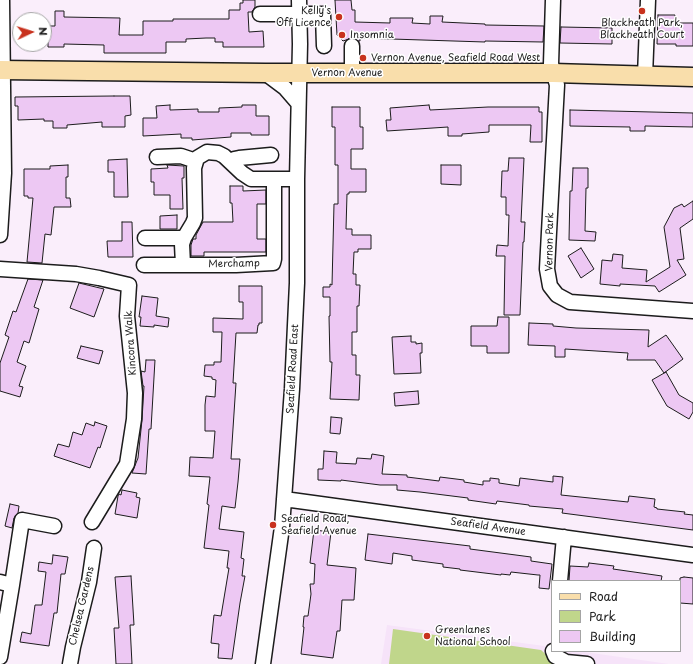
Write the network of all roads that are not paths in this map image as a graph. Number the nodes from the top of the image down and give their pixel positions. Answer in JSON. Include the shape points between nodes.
{"nodes":[{"id":1,"x":2,"y":0,"type":"edge"},
{"id":2,"x":553,"y":0,"type":"edge"},
{"id":3,"x":648,"y":0,"type":"edge"},
{"id":4,"x":299,"y":7,"type":"edge"},
{"id":5,"x":260,"y":14,"type":"dead end"},
{"id":6,"x":324,"y":46,"type":"dead end"},
{"id":7,"x":352,"y":46,"type":"dead end"},
{"id":8,"x":2,"y":70,"type":"edge"},
{"id":9,"x":265,"y":73,"type":"junction"},
{"id":10,"x":299,"y":73,"type":"junction"},
{"id":11,"x":352,"y":73,"type":"junction"},
{"id":12,"x":553,"y":73,"type":"junction"},
{"id":13,"x":645,"y":76,"type":"junction"},
{"id":14,"x":693,"y":77,"type":"edge"},
{"id":15,"x":298,"y":103,"type":"junction"},
{"id":16,"x":2,"y":153,"type":"edge"},
{"id":17,"x":271,"y":155,"type":"dead end"},
{"id":18,"x":157,"y":157,"type":"dead end"},
{"id":19,"x":196,"y":161,"type":"junction"},
{"id":20,"x":231,"y":162,"type":"junction"},
{"id":21,"x":274,"y":179,"type":"junction"},
{"id":22,"x":297,"y":179,"type":"junction"},
{"id":23,"x":0,"y":235,"type":"edge"},
{"id":24,"x":145,"y":238,"type":"dead end"},
{"id":25,"x":184,"y":238,"type":"junction"},
{"id":26,"x":144,"y":265,"type":"dead end"},
{"id":27,"x":183,"y":265,"type":"junction"},
{"id":28,"x":0,"y":269,"type":"edge"},
{"id":29,"x":693,"y":311,"type":"edge"},
{"id":30,"x":284,"y":499,"type":"junction"},
{"id":31,"x":92,"y":522,"type":"dead end"},
{"id":32,"x":54,"y":526,"type":"dead end"},
{"id":33,"x":564,"y":537,"type":"junction"},
{"id":34,"x":94,"y":548,"type":"dead end"},
{"id":35,"x":693,"y":555,"type":"edge"},
{"id":36,"x":560,"y":580,"type":"edge"},
{"id":37,"x":6,"y":583,"type":"edge"},
{"id":38,"x":554,"y":652,"type":"edge"},
{"id":39,"x":0,"y":657,"type":"edge"},
{"id":40,"x":70,"y":664,"type":"edge"},
{"id":41,"x":263,"y":664,"type":"edge"},
{"id":42,"x":587,"y":664,"type":"edge"}],
"edges":[{"from":1,"to":8,"type":"street"},
{"from":2,"to":12,"type":"street","name":"Vernon Park"},
{"from":3,"to":13,"type":"street"},
{"from":4,"to":5,"type":"street"},
{"from":4,"to":6,"type":"street","via":[[323,14]]},
{"from":4,"to":10,"type":"street","name":"Seafield Road East"},
{"from":7,"to":11,"type":"street"},
{"from":8,"to":9,"type":"main road","name":"Vernon Avenue"},
{"from":8,"to":16,"type":"street"},
{"from":9,"to":10,"type":"main road","name":"Vernon Avenue"},
{"from":9,"to":15,"type":"street","via":[[285,88]]},
{"from":10,"to":11,"type":"main road","name":"Vernon Avenue"},
{"from":10,"to":15,"type":"street","name":"Seafield Road East"},
{"from":11,"to":12,"type":"main road","name":"Vernon Avenue"},
{"from":12,"to":13,"type":"main road","name":"Vernon Avenue"},
{"from":12,"to":29,"type":"street","name":"Vernon Park","via":[[556,85],[547,269],[550,286],[557,295],[570,302]]},
{"from":13,"to":14,"type":"main road","name":"Vernon Avenue"},
{"from":15,"to":22,"type":"street","name":"Seafield Road East"},
{"from":16,"to":23,"type":"street"},
{"from":17,"to":20,"type":"street","via":[[239,158]]},
{"from":18,"to":19,"type":"street","via":[[181,156]]},
{"from":19,"to":20,"type":"street","via":[[207,152],[224,156]]},
{"from":19,"to":25,"type":"street","via":[[195,218]]},
{"from":20,"to":21,"type":"street","via":[[251,179]]},
{"from":21,"to":22,"type":"street"},
{"from":21,"to":27,"type":"street","name":"Merchamp","via":[[272,263]]},
{"from":22,"to":30,"type":"street","name":"Seafield Road East","via":[[297,290]]},
{"from":24,"to":25,"type":"street"},
{"from":25,"to":27,"type":"street"},
{"from":26,"to":27,"type":"street","name":"Merchamp"},
{"from":28,"to":31,"type":"street","name":"Kincora Walk","via":[[76,274],[129,285],[127,316],[135,393],[127,464]]},
{"from":30,"to":33,"type":"street","name":"Seafield Avenue"},
{"from":30,"to":41,"type":"street","name":"Seafield Road East"},
{"from":32,"to":37,"type":"street","via":[[22,520]]},
{"from":33,"to":35,"type":"street","name":"Seafield Avenue"},
{"from":33,"to":36,"type":"street"},
{"from":34,"to":40,"type":"street","name":"Chelsea Gardens"},
{"from":37,"to":39,"type":"street"},
{"from":38,"to":42,"type":"street","via":[[566,662]]}]}
